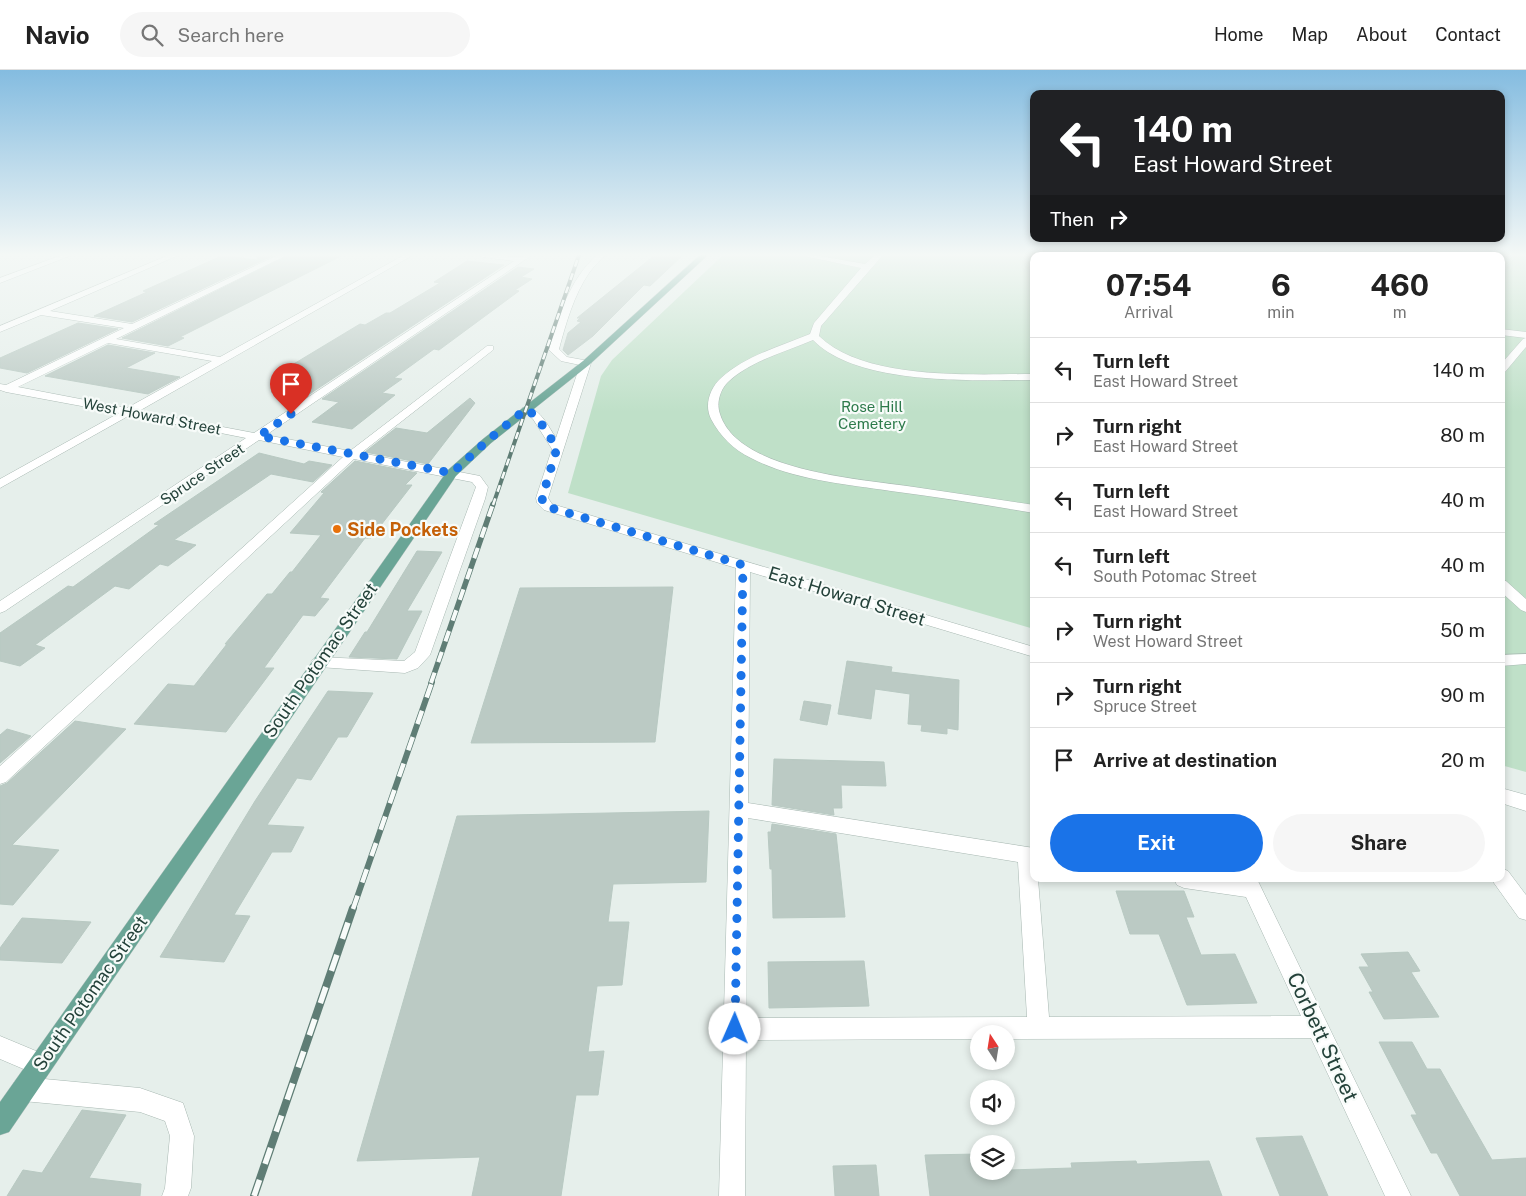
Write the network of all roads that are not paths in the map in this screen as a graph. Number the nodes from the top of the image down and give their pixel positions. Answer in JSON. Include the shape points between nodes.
{"nodes":[{"id":1,"x":51,"y":308,"type":"edge"},
{"id":2,"x":173,"y":308,"type":"edge"},
{"id":3,"x":315,"y":308,"type":"edge"},
{"id":4,"x":449,"y":308,"type":"edge"},
{"id":5,"x":569,"y":308,"type":"edge"},
{"id":6,"x":647,"y":308,"type":"edge"},
{"id":7,"x":830,"y":308,"type":"edge"},
{"id":8,"x":40,"y":312,"type":"junction"},
{"id":9,"x":132,"y":327,"type":"junction"},
{"id":10,"x":0,"y":329,"type":"edge"},
{"id":11,"x":1505,"y":332,"type":"edge"},
{"id":12,"x":1526,"y":335,"type":"edge"},
{"id":13,"x":814,"y":336,"type":"junction"},
{"id":14,"x":104,"y":340,"type":"junction"},
{"id":15,"x":1526,"y":341,"type":"edge"},
{"id":16,"x":490,"y":348,"type":"dead end"},
{"id":17,"x":221,"y":360,"type":"junction"},
{"id":18,"x":586,"y":363,"type":"junction"},
{"id":19,"x":1505,"y":365,"type":"edge"},
{"id":20,"x":1030,"y":377,"type":"edge"},
{"id":21,"x":3,"y":389,"type":"edge"},
{"id":22,"x":526,"y":409,"type":"junction"},
{"id":23,"x":129,"y":411,"type":"junction"},
{"id":24,"x":259,"y":436,"type":"junction"},
{"id":25,"x":557,"y":448,"type":"junction"},
{"id":26,"x":352,"y":454,"type":"junction"},
{"id":27,"x":452,"y":473,"type":"junction"},
{"id":28,"x":0,"y":484,"type":"edge"},
{"id":29,"x":1030,"y":508,"type":"edge"},
{"id":30,"x":743,"y":565,"type":"junction"},
{"id":31,"x":1505,"y":588,"type":"edge"},
{"id":32,"x":1526,"y":607,"type":"edge"},
{"id":33,"x":0,"y":608,"type":"edge"},
{"id":34,"x":1030,"y":651,"type":"edge"},
{"id":35,"x":1526,"y":659,"type":"edge"},
{"id":36,"x":1505,"y":661,"type":"edge"},
{"id":37,"x":319,"y":662,"type":"junction"},
{"id":38,"x":0,"y":777,"type":"edge"},
{"id":39,"x":1505,"y":796,"type":"edge"},
{"id":40,"x":1526,"y":803,"type":"edge"},
{"id":41,"x":739,"y":809,"type":"junction"},
{"id":42,"x":1030,"y":856,"type":"edge"},
{"id":43,"x":1031,"y":882,"type":"edge"},
{"id":44,"x":1224,"y":882,"type":"edge"},
{"id":45,"x":1505,"y":882,"type":"edge"},
{"id":46,"x":1250,"y":884,"type":"edge"},
{"id":47,"x":1526,"y":911,"type":"edge"},
{"id":48,"x":1318,"y":1027,"type":"junction"},
{"id":49,"x":1039,"y":1028,"type":"junction"},
{"id":50,"x":735,"y":1029,"type":"junction"},
{"id":51,"x":0,"y":1046,"type":"edge"},
{"id":52,"x":40,"y":1064,"type":"junction"},
{"id":53,"x":23,"y":1089,"type":"junction"},
{"id":54,"x":0,"y":1123,"type":"edge"},
{"id":55,"x":175,"y":1196,"type":"edge"},
{"id":56,"x":732,"y":1196,"type":"edge"},
{"id":57,"x":1398,"y":1196,"type":"edge"}],
"edges":[{"from":1,"to":8,"type":"street"},
{"from":2,"to":9,"type":"street"},
{"from":3,"to":17,"type":"street"},
{"from":4,"to":24,"type":"street","name":"Spruce Street"},
{"from":5,"to":18,"type":"street","via":[[554,350],[564,359]]},
{"from":6,"to":18,"type":"main road","name":"South Potomac Street"},
{"from":7,"to":13,"type":"street","via":[[817,325]]},
{"from":8,"to":9,"type":"street"},
{"from":8,"to":10,"type":"street"},
{"from":9,"to":14,"type":"street"},
{"from":11,"to":12,"type":"street"},
{"from":13,"to":20,"type":"street","via":[[852,360],[901,372],[959,377]]},
{"from":13,"to":29,"type":"street","via":[[726,378],[716,391],[712,409],[719,425],[733,442],[772,463],[808,473]]},
{"from":14,"to":17,"type":"street"},
{"from":14,"to":21,"type":"street"},
{"from":15,"to":19,"type":"street"},
{"from":16,"to":26,"type":"street"},
{"from":17,"to":23,"type":"street"},
{"from":18,"to":22,"type":"main road","name":"South Potomac Street"},
{"from":18,"to":25,"type":"street","name":"East Howard Street"},
{"from":21,"to":23,"type":"street","name":"West Howard Street"},
{"from":22,"to":25,"type":"street","via":[[537,417]]},
{"from":22,"to":27,"type":"main road","name":"South Potomac Street"},
{"from":23,"to":24,"type":"street","name":"West Howard Street"},
{"from":23,"to":28,"type":"street"},
{"from":24,"to":26,"type":"street","name":"West Howard Street"},
{"from":24,"to":33,"type":"street","name":"Spruce Street"},
{"from":25,"to":30,"type":"street","name":"East Howard Street","via":[[542,498],[548,507]]},
{"from":26,"to":27,"type":"street","name":"West Howard Street"},
{"from":26,"to":38,"type":"street"},
{"from":27,"to":37,"type":"main road","name":"South Potomac Street"},
{"from":27,"to":37,"type":"street","name":"West Howard Street","via":[[476,479],[482,487],[422,655],[405,667]]},
{"from":30,"to":34,"type":"street","name":"East Howard Street"},
{"from":30,"to":41,"type":"street"},
{"from":31,"to":32,"type":"street"},
{"from":35,"to":36,"type":"street"},
{"from":37,"to":52,"type":"main road","name":"South Potomac Street"},
{"from":39,"to":40,"type":"street"},
{"from":41,"to":42,"type":"street"},
{"from":41,"to":50,"type":"street"},
{"from":43,"to":49,"type":"street"},
{"from":44,"to":46,"type":"street"},
{"from":45,"to":47,"type":"street"},
{"from":46,"to":48,"type":"street","name":"Corbett Street"},
{"from":48,"to":49,"type":"street"},
{"from":48,"to":57,"type":"street","name":"Corbett Street"},
{"from":49,"to":50,"type":"street"},
{"from":50,"to":56,"type":"street"},
{"from":51,"to":52,"type":"street"},
{"from":52,"to":53,"type":"main road","name":"South Potomac Street"},
{"from":53,"to":54,"type":"main road","name":"South Potomac Street"},
{"from":53,"to":55,"type":"street","via":[[140,1100],[174,1112],[182,1136]]}]}
